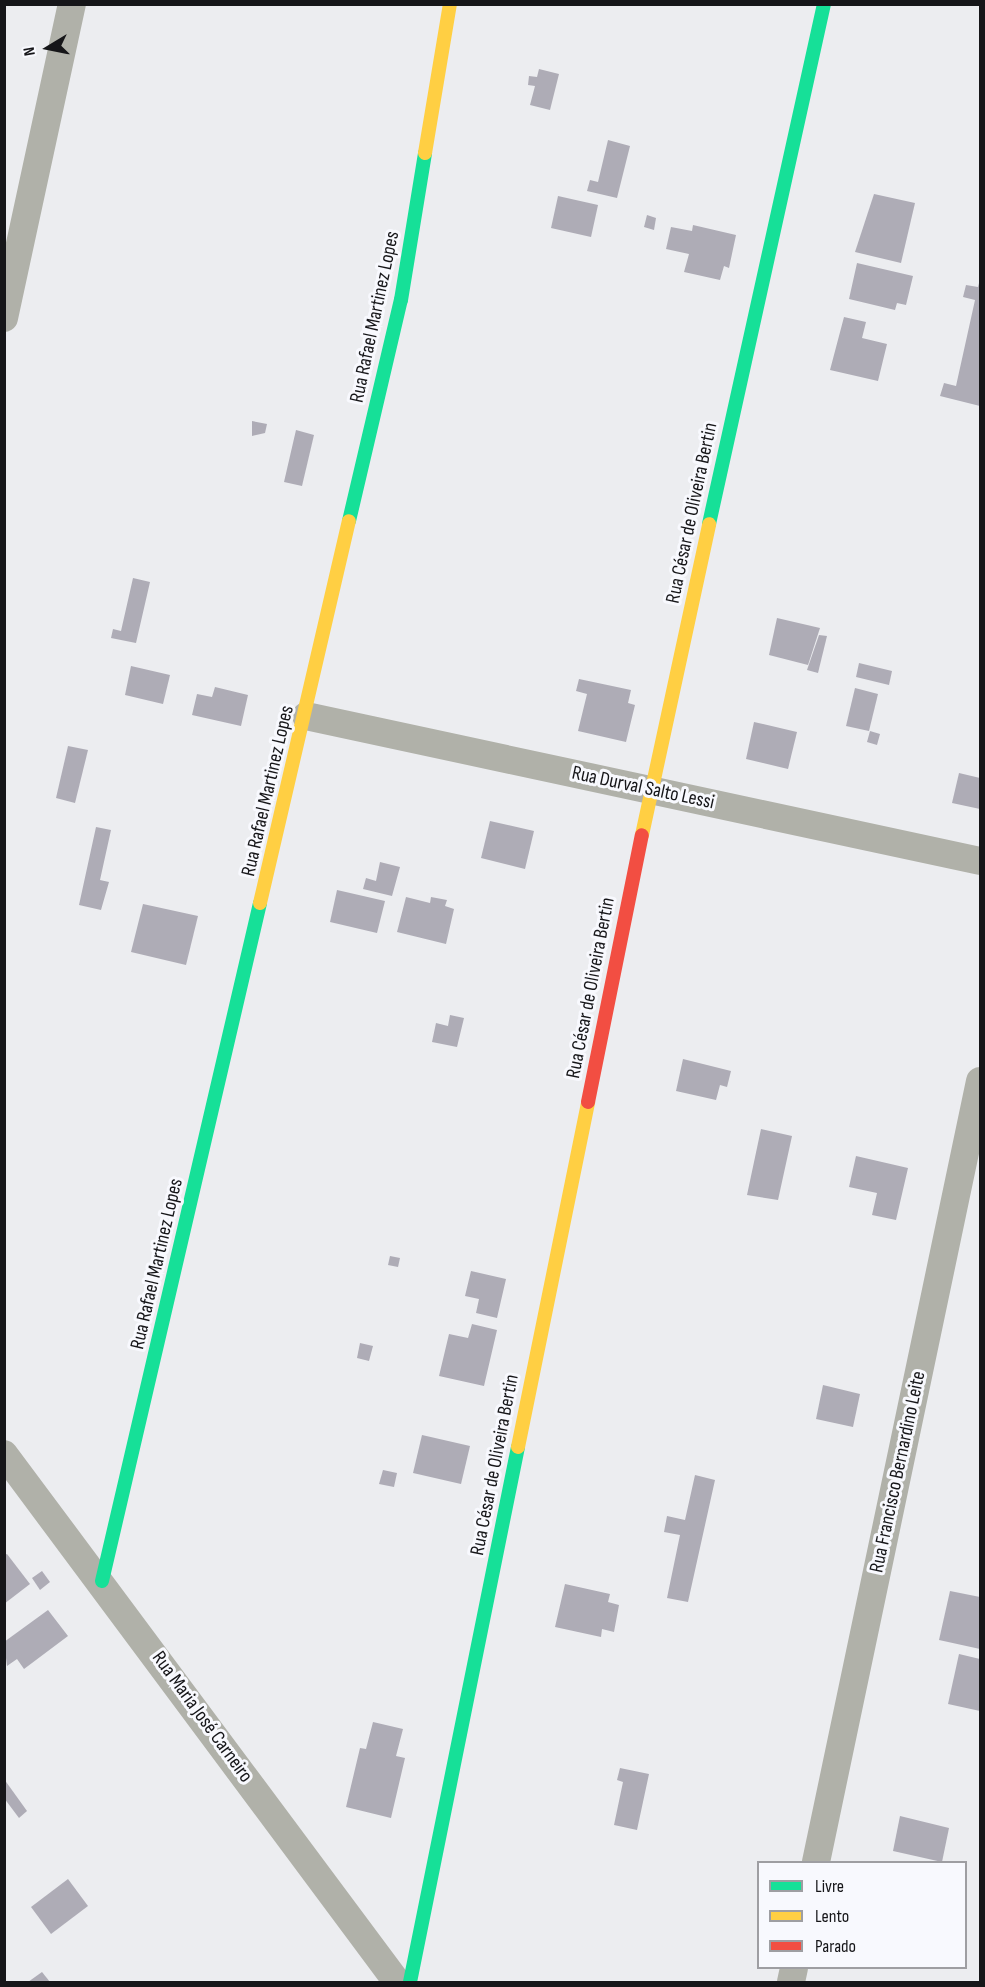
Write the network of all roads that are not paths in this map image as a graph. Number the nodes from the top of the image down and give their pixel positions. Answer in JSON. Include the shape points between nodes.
{"nodes":[{"id":1,"x":72,"y":4,"type":"edge"},
{"id":2,"x":450,"y":4,"type":"edge"},
{"id":3,"x":824,"y":4,"type":"edge"},
{"id":4,"x":4,"y":318,"type":"edge"},
{"id":5,"x":306,"y":716,"type":"junction"},
{"id":6,"x":651,"y":789,"type":"junction"},
{"id":7,"x":981,"y":861,"type":"edge"},
{"id":8,"x":981,"y":1082,"type":"edge"},
{"id":9,"x":4,"y":1454,"type":"edge"},
{"id":10,"x":102,"y":1581,"type":"junction"},
{"id":11,"x":816,"y":1861,"type":"edge"},
{"id":12,"x":397,"y":1983,"type":"edge"},
{"id":13,"x":410,"y":1983,"type":"edge"}],
"edges":[{"from":1,"to":4,"type":"street"},
{"from":2,"to":5,"type":"street","name":"Rua Rafael Martinez Lopes","via":[[401,300]]},
{"from":3,"to":6,"type":"street","name":"Rua César de Oliveira Bertin"},
{"from":5,"to":6,"type":"street","name":"Rua Durval Salto Lessi"},
{"from":5,"to":10,"type":"street","name":"Rua Rafael Martinez Lopes"},
{"from":6,"to":7,"type":"street","name":"Rua Durval Salto Lessi"},
{"from":6,"to":13,"type":"street","name":"Rua César de Oliveira Bertin"},
{"from":8,"to":11,"type":"street","name":"Rua Francisco Bernardino Leite"},
{"from":9,"to":10,"type":"street","name":"Rua Maria José Carneiro"},
{"from":10,"to":12,"type":"street","name":"Rua Maria José Carneiro"}]}
